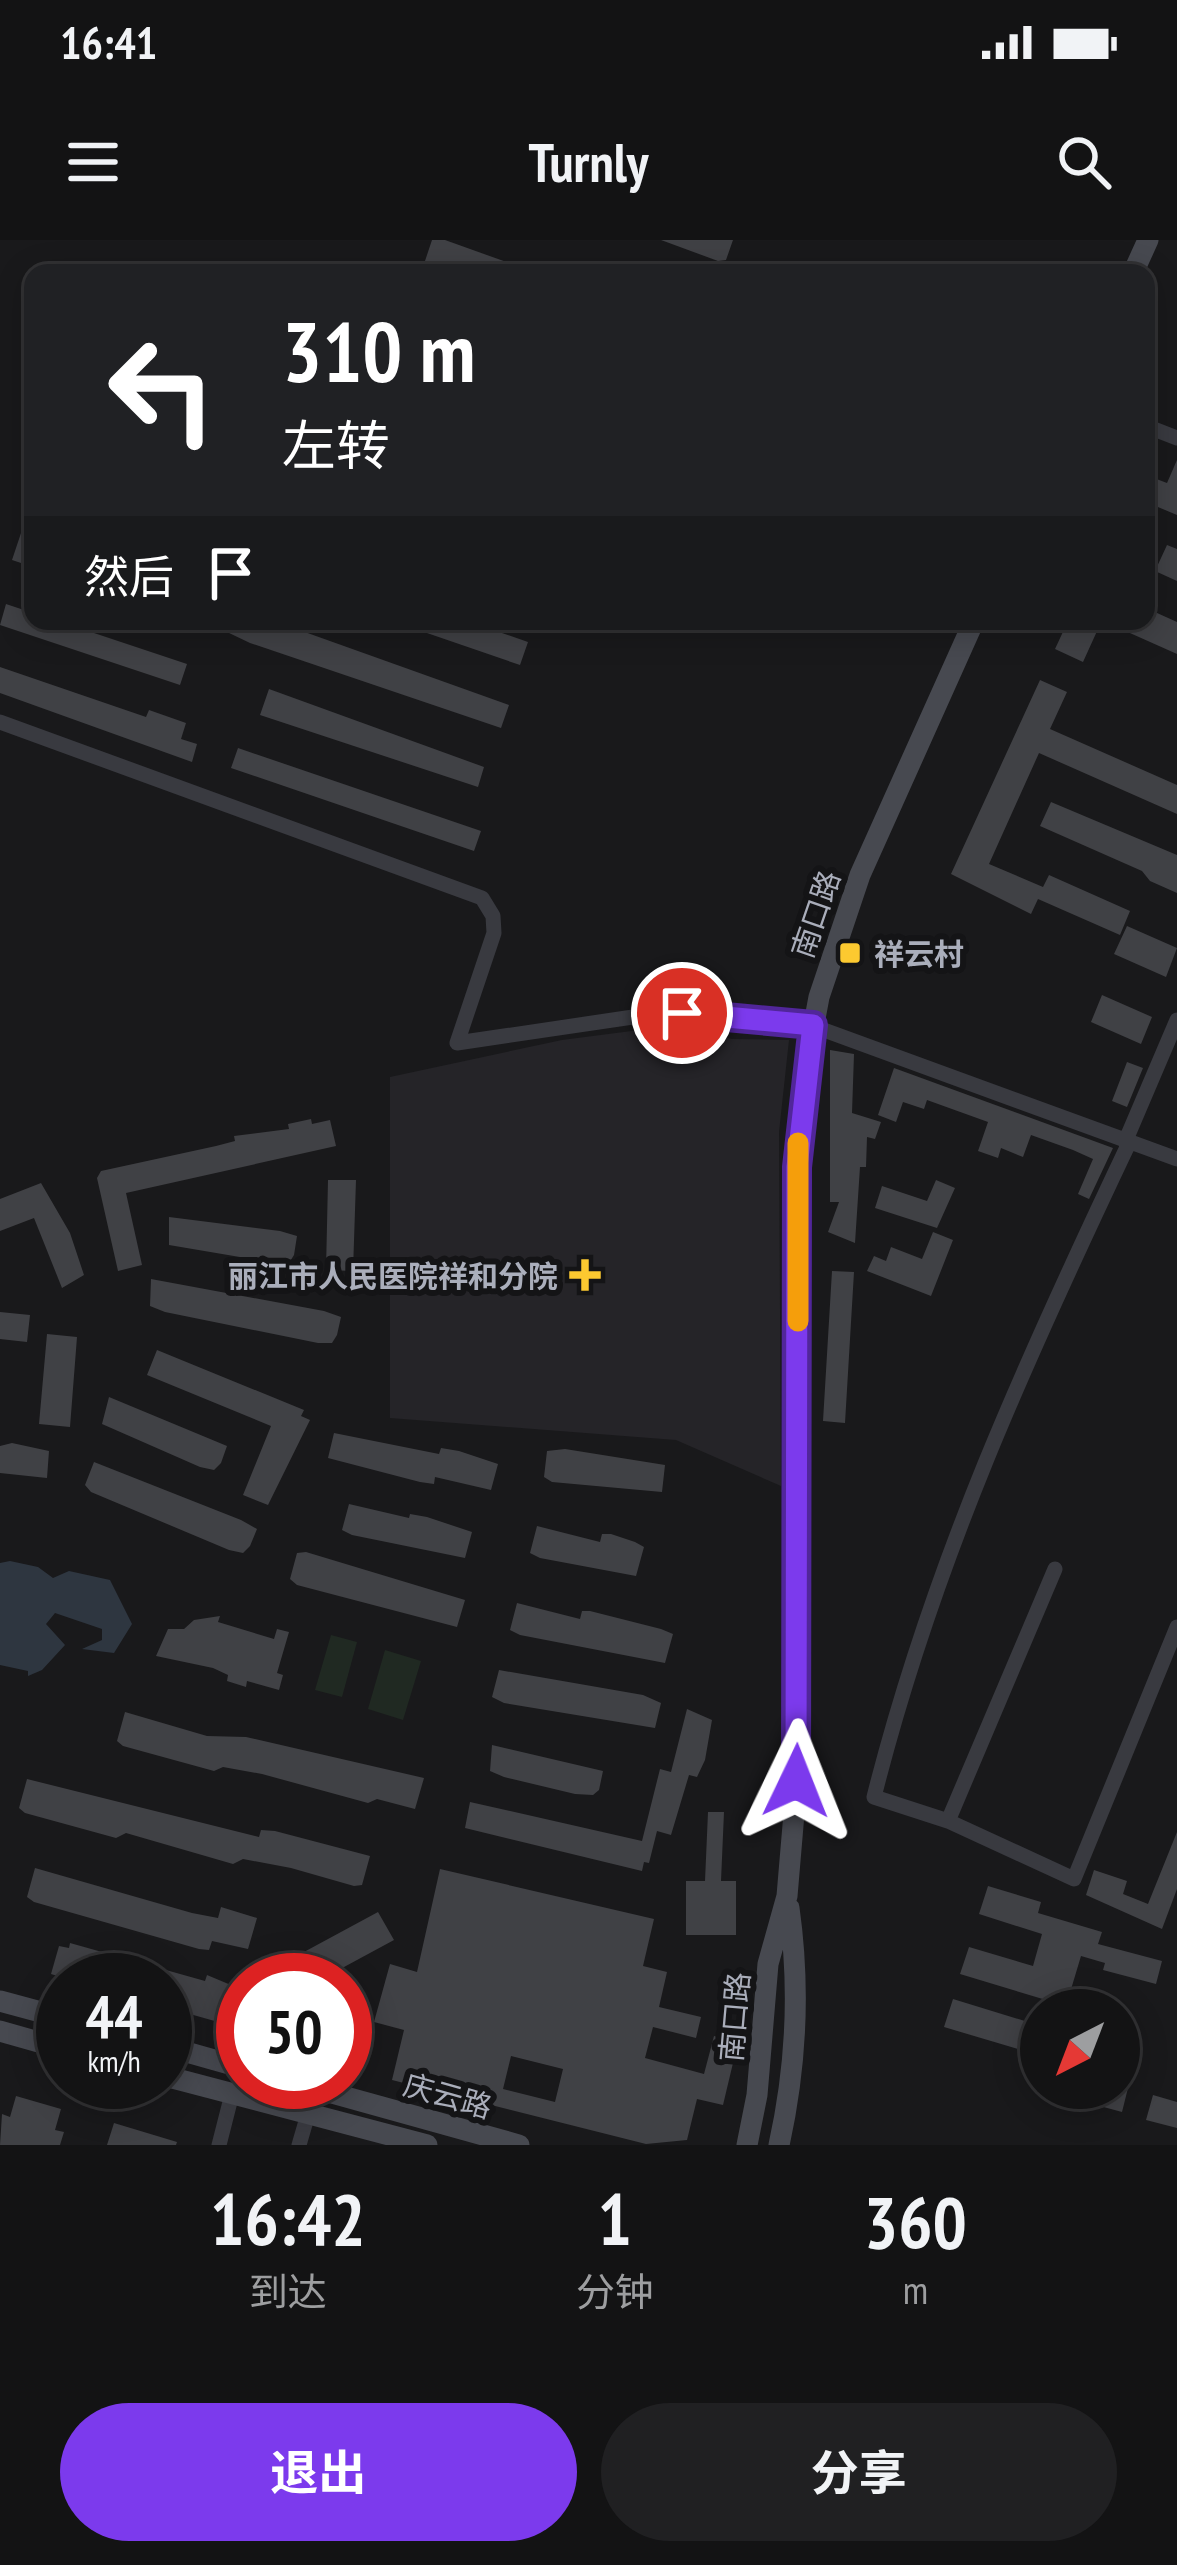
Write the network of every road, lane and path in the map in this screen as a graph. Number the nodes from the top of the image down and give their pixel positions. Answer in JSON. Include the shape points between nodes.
{"nodes":[{"id":1,"x":970,"y":630,"type":"edge"},
{"id":2,"x":0,"y":722,"type":"edge"},
{"id":3,"x":1177,"y":1020,"type":"edge"},
{"id":4,"x":813,"y":1025,"type":"junction"},
{"id":5,"x":1127,"y":1142,"type":"junction"},
{"id":6,"x":1177,"y":1159,"type":"edge"},
{"id":7,"x":1055,"y":1569,"type":"dead end"},
{"id":8,"x":1177,"y":1627,"type":"edge"},
{"id":9,"x":948,"y":1822,"type":"junction"},
{"id":10,"x":787,"y":1896,"type":"junction"},
{"id":11,"x":0,"y":2001,"type":"edge"},
{"id":12,"x":36,"y":2011,"type":"edge"},
{"id":13,"x":0,"y":2031,"type":"edge"},
{"id":14,"x":36,"y":2041,"type":"edge"},
{"id":15,"x":372,"y":2104,"type":"edge"},
{"id":16,"x":228,"y":2109,"type":"edge"},
{"id":17,"x":289,"y":2109,"type":"edge"},
{"id":18,"x":308,"y":2114,"type":"junction"},
{"id":19,"x":370,"y":2138,"type":"edge"},
{"id":20,"x":219,"y":2145,"type":"edge"},
{"id":21,"x":299,"y":2145,"type":"edge"},
{"id":22,"x":427,"y":2145,"type":"edge"},
{"id":23,"x":519,"y":2145,"type":"edge"},
{"id":24,"x":746,"y":2145,"type":"edge"},
{"id":25,"x":779,"y":2145,"type":"edge"}],
"edges":[{"from":1,"to":4,"type":"main road","name":"南口路","via":[[867,858]]},
{"from":2,"to":4,"type":"street","via":[[482,898],[494,933],[457,1043],[660,1013]]},
{"from":3,"to":5,"type":"street"},
{"from":4,"to":5,"type":"street"},
{"from":4,"to":10,"type":"main road","name":"南口路","via":[[797,1167],[798,1723]]},
{"from":5,"to":6,"type":"street"},
{"from":5,"to":9,"type":"street","via":[[1011,1392],[905,1673],[874,1797]]},
{"from":7,"to":9,"type":"street"},
{"from":8,"to":9,"type":"street","via":[[1074,1879]]},
{"from":10,"to":24,"type":"main road","name":"南口路","via":[[768,1964]]},
{"from":10,"to":25,"type":"main road","name":"南口路","via":[[797,1964]]},
{"from":11,"to":12,"type":"main road"},
{"from":13,"to":14,"type":"main road"},
{"from":15,"to":23,"type":"main road","name":"庆云路"},
{"from":16,"to":20,"type":"street"},
{"from":17,"to":18,"type":"main road","name":"庆云路"},
{"from":18,"to":19,"type":"main road","name":"庆云路"},
{"from":18,"to":21,"type":"street"},
{"from":19,"to":22,"type":"main road","name":"庆云路"}]}
